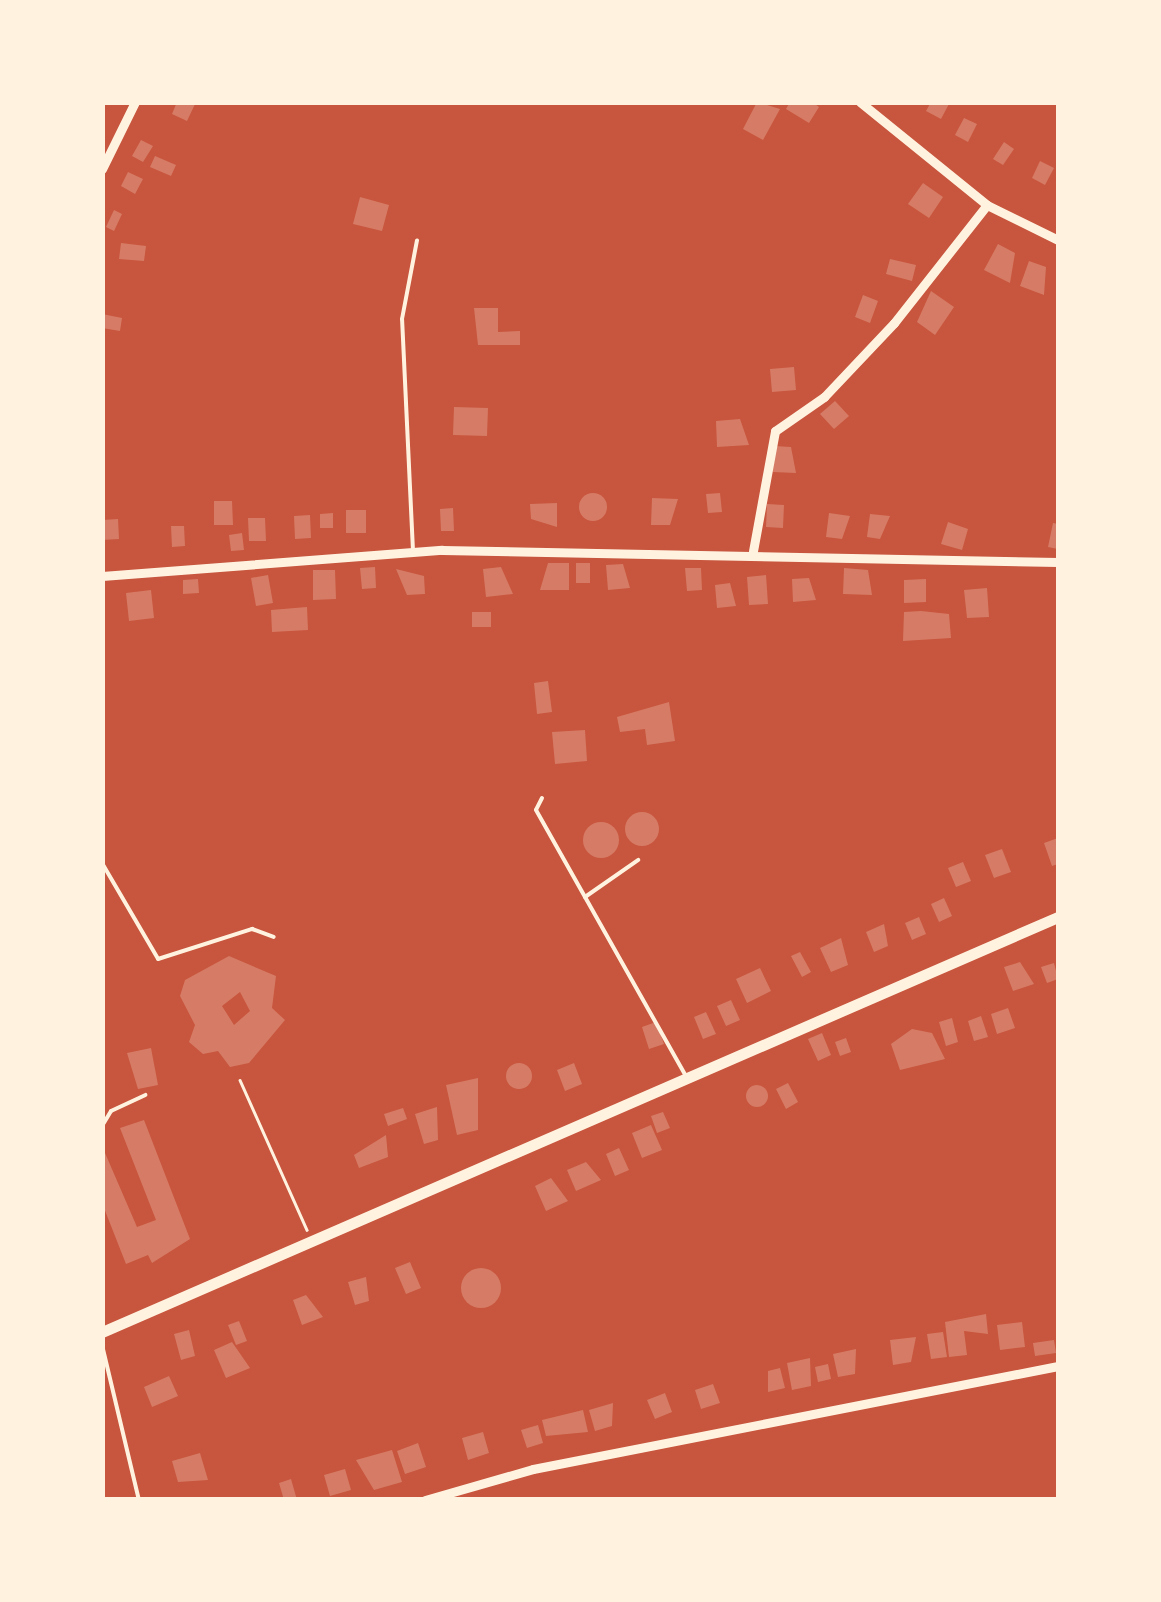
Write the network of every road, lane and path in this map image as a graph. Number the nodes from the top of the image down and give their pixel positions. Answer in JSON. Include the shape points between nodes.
{"nodes":[{"id":1,"x":135,"y":102,"type":"edge"},
{"id":2,"x":860,"y":102,"type":"edge"},
{"id":3,"x":102,"y":169,"type":"edge"},
{"id":4,"x":987,"y":206,"type":"junction"},
{"id":5,"x":417,"y":240,"type":"dead end"},
{"id":6,"x":1058,"y":240,"type":"edge"},
{"id":7,"x":413,"y":551,"type":"junction"},
{"id":8,"x":753,"y":551,"type":"junction"},
{"id":9,"x":1058,"y":562,"type":"edge"},
{"id":10,"x":102,"y":576,"type":"edge"},
{"id":11,"x":542,"y":798,"type":"dead end"},
{"id":12,"x":638,"y":860,"type":"dead end"},
{"id":13,"x":102,"y":863,"type":"edge"},
{"id":14,"x":585,"y":896,"type":"junction"},
{"id":15,"x":1058,"y":917,"type":"edge"},
{"id":16,"x":274,"y":937,"type":"dead end"},
{"id":17,"x":102,"y":978,"type":"edge"},
{"id":18,"x":102,"y":998,"type":"edge"},
{"id":19,"x":685,"y":1074,"type":"junction"},
{"id":20,"x":240,"y":1080,"type":"dead end"},
{"id":21,"x":146,"y":1095,"type":"dead end"},
{"id":22,"x":102,"y":1126,"type":"edge"},
{"id":23,"x":312,"y":1240,"type":"junction"},
{"id":24,"x":102,"y":1332,"type":"edge"},
{"id":25,"x":102,"y":1344,"type":"edge"},
{"id":26,"x":1058,"y":1366,"type":"edge"},
{"id":27,"x":139,"y":1500,"type":"edge"},
{"id":28,"x":425,"y":1500,"type":"edge"}],
"edges":[{"from":1,"to":3,"type":"street"},
{"from":2,"to":4,"type":"street"},
{"from":4,"to":6,"type":"street"},
{"from":4,"to":8,"type":"street","via":[[894,323],[824,397],[775,430]]},
{"from":5,"to":7,"type":"lane","via":[[402,318]]},
{"from":7,"to":8,"type":"street"},
{"from":7,"to":10,"type":"street"},
{"from":8,"to":9,"type":"street"},
{"from":11,"to":14,"type":"lane","via":[[536,810]]},
{"from":12,"to":14,"type":"lane"},
{"from":13,"to":16,"type":"lane","via":[[158,959],[252,929]]},
{"from":14,"to":19,"type":"lane"},
{"from":15,"to":19,"type":"main road"},
{"from":17,"to":18,"type":"lane"},
{"from":19,"to":23,"type":"main road"},
{"from":20,"to":23,"type":"path"},
{"from":21,"to":22,"type":"lane"},
{"from":23,"to":24,"type":"main road"},
{"from":25,"to":27,"type":"lane"},
{"from":26,"to":28,"type":"street","via":[[533,1469]]}]}
